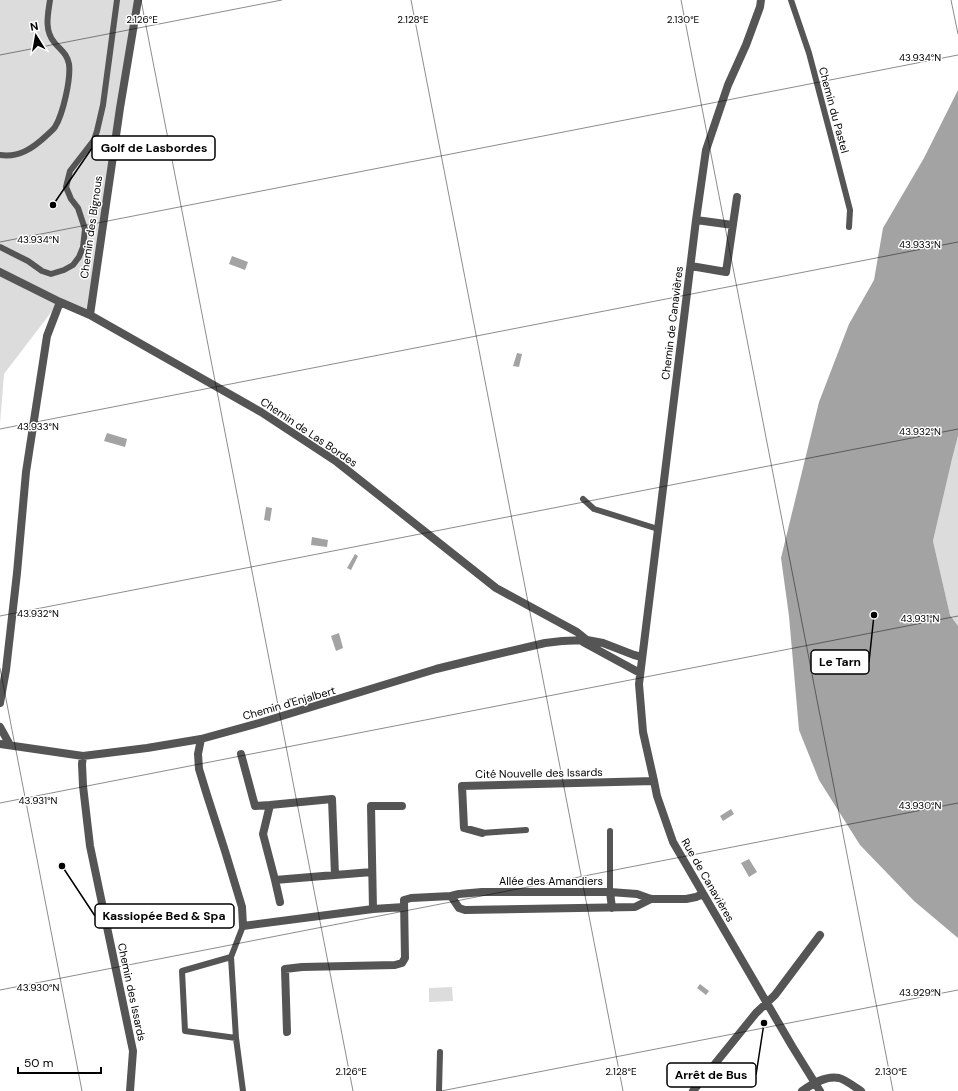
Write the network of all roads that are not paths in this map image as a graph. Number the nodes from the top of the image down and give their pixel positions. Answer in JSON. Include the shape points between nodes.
{"nodes":[{"id":1,"x":50,"y":0,"type":"edge"},
{"id":2,"x":117,"y":0,"type":"edge"},
{"id":3,"x":138,"y":0,"type":"edge"},
{"id":4,"x":761,"y":0,"type":"edge"},
{"id":5,"x":791,"y":0,"type":"edge"},
{"id":6,"x":0,"y":154,"type":"edge"},
{"id":7,"x":737,"y":197,"type":"dead end"},
{"id":8,"x":696,"y":220,"type":"junction"},
{"id":9,"x":733,"y":225,"type":"junction"},
{"id":10,"x":849,"y":227,"type":"dead end"},
{"id":11,"x":0,"y":247,"type":"edge"},
{"id":12,"x":691,"y":266,"type":"junction"},
{"id":13,"x":0,"y":272,"type":"edge"},
{"id":14,"x":60,"y":302,"type":"junction"},
{"id":15,"x":90,"y":315,"type":"junction"},
{"id":16,"x":583,"y":499,"type":"dead end"},
{"id":17,"x":658,"y":529,"type":"junction"},
{"id":18,"x":584,"y":640,"type":"junction"},
{"id":19,"x":642,"y":657,"type":"junction"},
{"id":20,"x":640,"y":673,"type":"junction"},
{"id":21,"x":0,"y":703,"type":"edge"},
{"id":22,"x":0,"y":727,"type":"edge"},
{"id":23,"x":201,"y":739,"type":"junction"},
{"id":24,"x":0,"y":744,"type":"edge"},
{"id":25,"x":10,"y":745,"type":"junction"},
{"id":26,"x":241,"y":754,"type":"dead end"},
{"id":27,"x":83,"y":756,"type":"junction"},
{"id":28,"x":654,"y":781,"type":"junction"},
{"id":29,"x":270,"y":805,"type":"junction"},
{"id":30,"x":402,"y":806,"type":"dead end"},
{"id":31,"x":526,"y":830,"type":"dead end"},
{"id":32,"x":610,"y":831,"type":"dead end"},
{"id":33,"x":482,"y":833,"type":"joint"},
{"id":34,"x":372,"y":872,"type":"junction"},
{"id":35,"x":335,"y":874,"type":"junction"},
{"id":36,"x":275,"y":880,"type":"junction"},
{"id":37,"x":610,"y":892,"type":"junction"},
{"id":38,"x":702,"y":894,"type":"junction"},
{"id":39,"x":451,"y":896,"type":"junction"},
{"id":40,"x":651,"y":899,"type":"junction"},
{"id":41,"x":280,"y":902,"type":"dead end"},
{"id":42,"x":404,"y":907,"type":"junction"},
{"id":43,"x":612,"y":908,"type":"junction"},
{"id":44,"x":373,"y":909,"type":"junction"},
{"id":45,"x":243,"y":926,"type":"junction"},
{"id":46,"x":820,"y":936,"type":"dead end"},
{"id":47,"x":231,"y":957,"type":"junction"},
{"id":48,"x":767,"y":1003,"type":"junction"},
{"id":49,"x":287,"y":1032,"type":"dead end"},
{"id":50,"x":236,"y":1038,"type":"junction"},
{"id":51,"x":440,"y":1052,"type":"dead end"},
{"id":52,"x":814,"y":1083,"type":"junction"},
{"id":53,"x":130,"y":1091,"type":"edge"},
{"id":54,"x":243,"y":1091,"type":"edge"},
{"id":55,"x":439,"y":1091,"type":"edge"},
{"id":56,"x":693,"y":1091,"type":"edge"},
{"id":57,"x":802,"y":1091,"type":"edge"},
{"id":58,"x":820,"y":1091,"type":"edge"},
{"id":59,"x":861,"y":1091,"type":"edge"}],
"edges":[{"from":1,"to":6,"type":"lane","via":[[47,22],[49,33],[64,52],[70,74],[62,110],[54,127],[36,145],[20,154]]},
{"from":2,"to":11,"type":"lane","via":[[103,105],[97,131],[94,140],[70,171],[66,187],[78,208],[85,229],[79,257],[73,265],[51,274]]},
{"from":3,"to":15,"type":"street","name":"Chemin des Bignous"},
{"from":4,"to":8,"type":"street","name":"Chemin de Canavières","via":[[706,150]]},
{"from":5,"to":10,"type":"lane","name":"Chemin du Pastel","via":[[809,53],[850,210]]},
{"from":7,"to":9,"type":"street"},
{"from":8,"to":9,"type":"street"},
{"from":8,"to":12,"type":"street","name":"Chemin de Canavières"},
{"from":9,"to":12,"type":"street","via":[[726,272]]},
{"from":12,"to":17,"type":"street","name":"Chemin de Canavières"},
{"from":13,"to":14,"type":"street","name":"Chemin de Las Bordes"},
{"from":14,"to":15,"type":"street","name":"Chemin de Las Bordes"},
{"from":14,"to":21,"type":"street","via":[[47,336],[29,457]]},
{"from":15,"to":18,"type":"street","name":"Chemin de Las Bordes","via":[[261,412],[337,462],[496,588],[577,632]]},
{"from":16,"to":17,"type":"lane","via":[[594,509]]},
{"from":17,"to":19,"type":"street","name":"Chemin de Canavières"},
{"from":18,"to":19,"type":"street","name":"Chemin d'Enjalbert","via":[[603,643]]},
{"from":18,"to":20,"type":"street"},
{"from":18,"to":23,"type":"street","name":"Chemin d'Enjalbert","via":[[545,644],[436,669]]},
{"from":19,"to":20,"type":"street","name":"Rue de Canavières"},
{"from":20,"to":28,"type":"street","name":"Rue de Canavières","via":[[643,732]]},
{"from":22,"to":25,"type":"street"},
{"from":23,"to":27,"type":"street","name":"Chemin d'Enjalbert"},
{"from":23,"to":45,"type":"street","via":[[199,769],[242,907]]},
{"from":24,"to":25,"type":"street","name":"Chemin d'Enjalbert"},
{"from":25,"to":27,"type":"street","name":"Chemin d'Enjalbert"},
{"from":26,"to":29,"type":"street","via":[[255,806]]},
{"from":27,"to":53,"type":"street","name":"Chemin des Issards","via":[[83,786],[90,846],[133,1051]]},
{"from":28,"to":33,"type":"street","name":"Cité Nouvelle des Issards","via":[[462,786],[464,828]]},
{"from":28,"to":38,"type":"street","name":"Rue de Canavières","via":[[673,842]]},
{"from":29,"to":35,"type":"street","via":[[332,799]]},
{"from":29,"to":36,"type":"street","via":[[263,834]]},
{"from":30,"to":34,"type":"street","via":[[371,806]]},
{"from":31,"to":33,"type":"lane"},
{"from":32,"to":37,"type":"lane"},
{"from":34,"to":35,"type":"street"},
{"from":34,"to":44,"type":"street"},
{"from":35,"to":36,"type":"street"},
{"from":36,"to":41,"type":"street"},
{"from":37,"to":39,"type":"street","name":"Allée des Amandiers","via":[[482,892]]},
{"from":37,"to":40,"type":"street","name":"Allée des Amandiers","via":[[637,894]]},
{"from":37,"to":43,"type":"street"},
{"from":38,"to":40,"type":"street","name":"Allée des Amandiers","via":[[686,899]]},
{"from":38,"to":48,"type":"street","name":"Rue de Canavières"},
{"from":39,"to":42,"type":"street","name":"Allée des Amandiers","via":[[411,898],[404,900]]},
{"from":39,"to":43,"type":"street","via":[[459,908],[465,910]]},
{"from":40,"to":43,"type":"street","via":[[635,907]]},
{"from":42,"to":44,"type":"street"},
{"from":42,"to":49,"type":"street","via":[[405,958],[402,963],[285,969]]},
{"from":44,"to":45,"type":"street"},
{"from":45,"to":47,"type":"lane"},
{"from":46,"to":48,"type":"street"},
{"from":47,"to":50,"type":"lane"},
{"from":47,"to":50,"type":"lane","via":[[182,971],[185,1030]]},
{"from":48,"to":52,"type":"street","name":"Rue de Canavières"},
{"from":48,"to":56,"type":"street"},
{"from":50,"to":54,"type":"lane"},
{"from":51,"to":55,"type":"lane"},
{"from":52,"to":57,"type":"street"},
{"from":52,"to":58,"type":"street","name":"Rue de Canavières"},
{"from":52,"to":59,"type":"street","via":[[825,1078],[839,1078]]}]}
